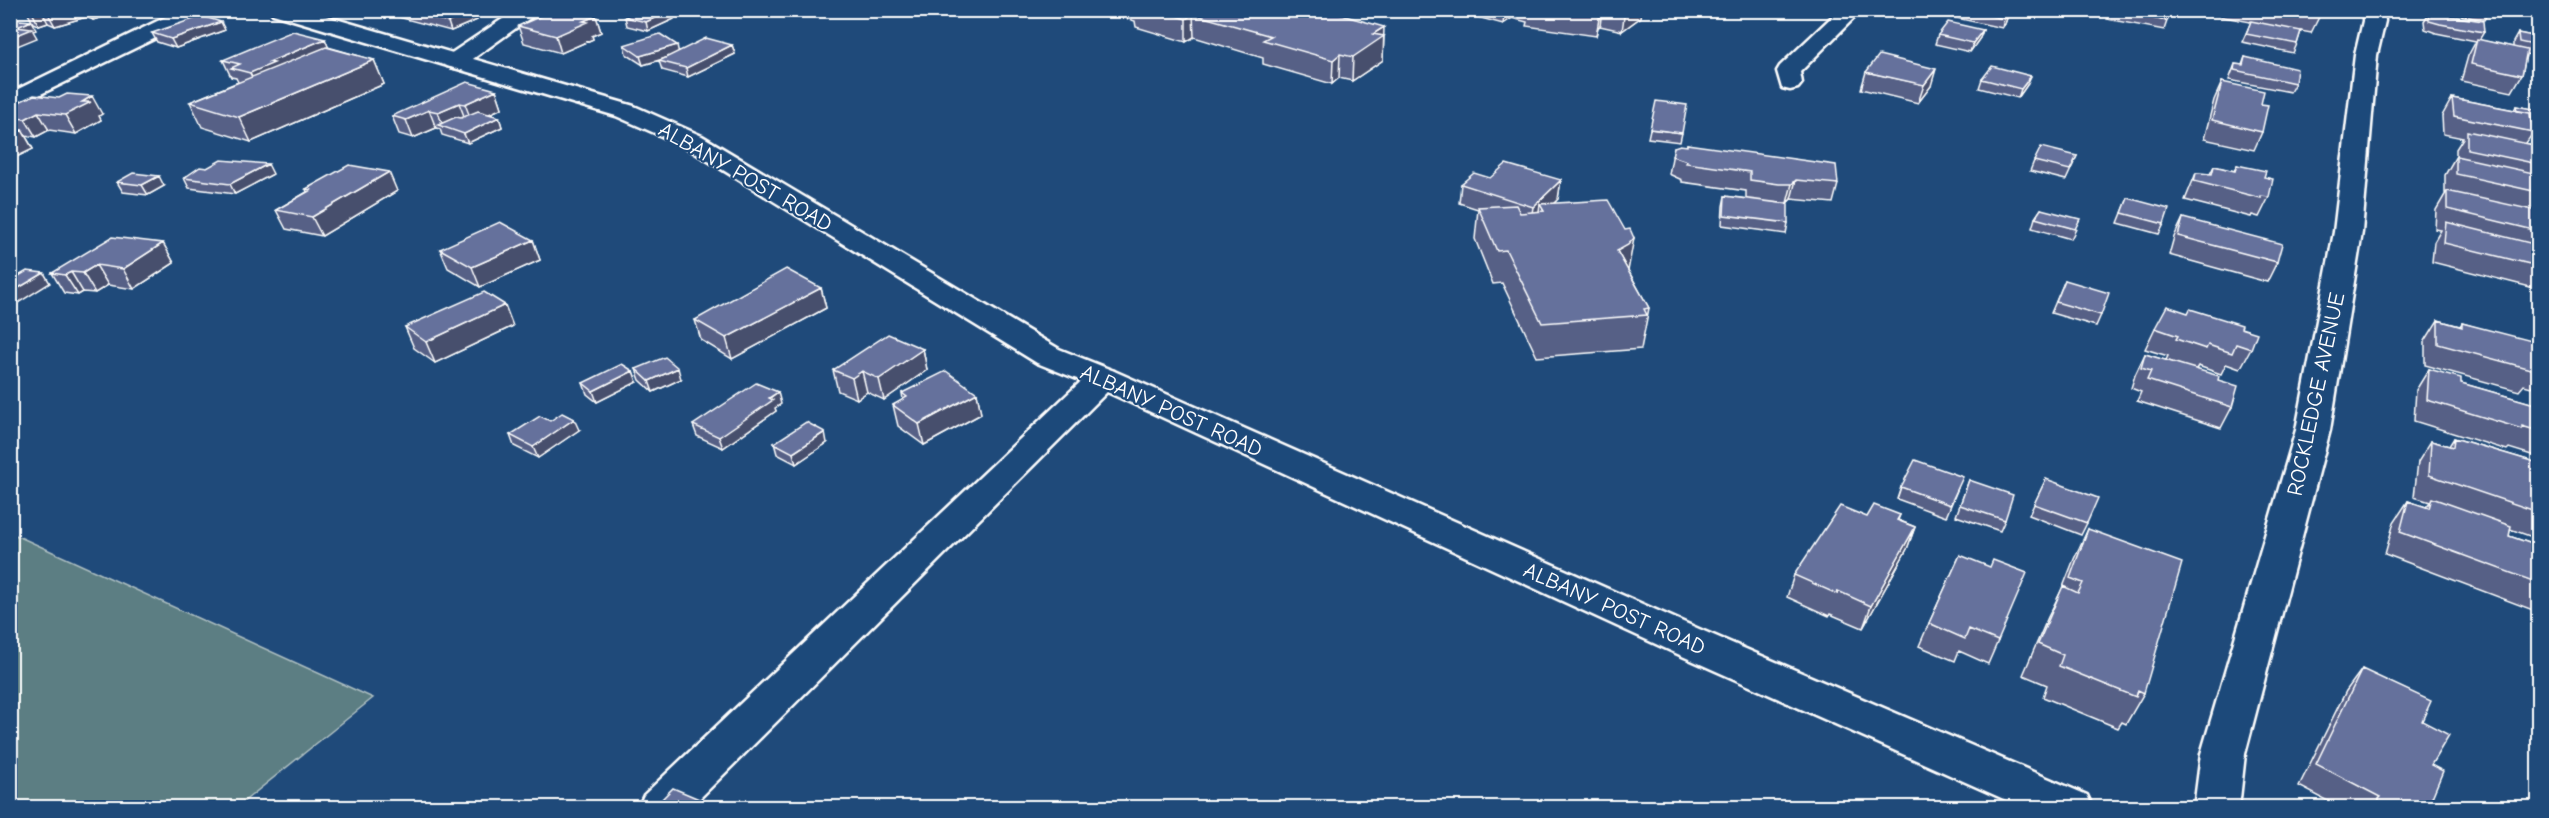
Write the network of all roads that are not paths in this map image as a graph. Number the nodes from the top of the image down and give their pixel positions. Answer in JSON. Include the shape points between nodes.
{"nodes":[{"id":1,"x":198,"y":10,"type":"edge"},
{"id":2,"x":280,"y":10,"type":"edge"},
{"id":3,"x":531,"y":10,"type":"edge"},
{"id":4,"x":1852,"y":10,"type":"edge"},
{"id":5,"x":2373,"y":10,"type":"edge"},
{"id":6,"x":316,"y":14,"type":"edge"},
{"id":7,"x":455,"y":61,"type":"junction"},
{"id":8,"x":1790,"y":83,"type":"dead end"},
{"id":9,"x":10,"y":102,"type":"edge"},
{"id":10,"x":1103,"y":378,"type":"junction"},
{"id":11,"x":660,"y":807,"type":"edge"},
{"id":12,"x":2071,"y":807,"type":"edge"},
{"id":13,"x":2216,"y":807,"type":"edge"}],
"edges":[{"from":1,"to":9,"type":"street"},
{"from":2,"to":6,"type":"street","name":"ALBANY POST ROAD"},
{"from":3,"to":7,"type":"street"},
{"from":4,"to":8,"type":"street","via":[[1788,71]]},
{"from":5,"to":13,"type":"street","name":"ROCKLEDGE AVENUE","via":[[2348,232],[2313,430],[2223,754]]},
{"from":6,"to":7,"type":"street","name":"ALBANY POST ROAD"},
{"from":7,"to":10,"type":"street","name":"ALBANY POST ROAD","via":[[626,111],[693,141],[1048,356]]},
{"from":10,"to":11,"type":"street"},
{"from":10,"to":12,"type":"street","name":"ALBANY POST ROAD","via":[[1685,640]]}]}
